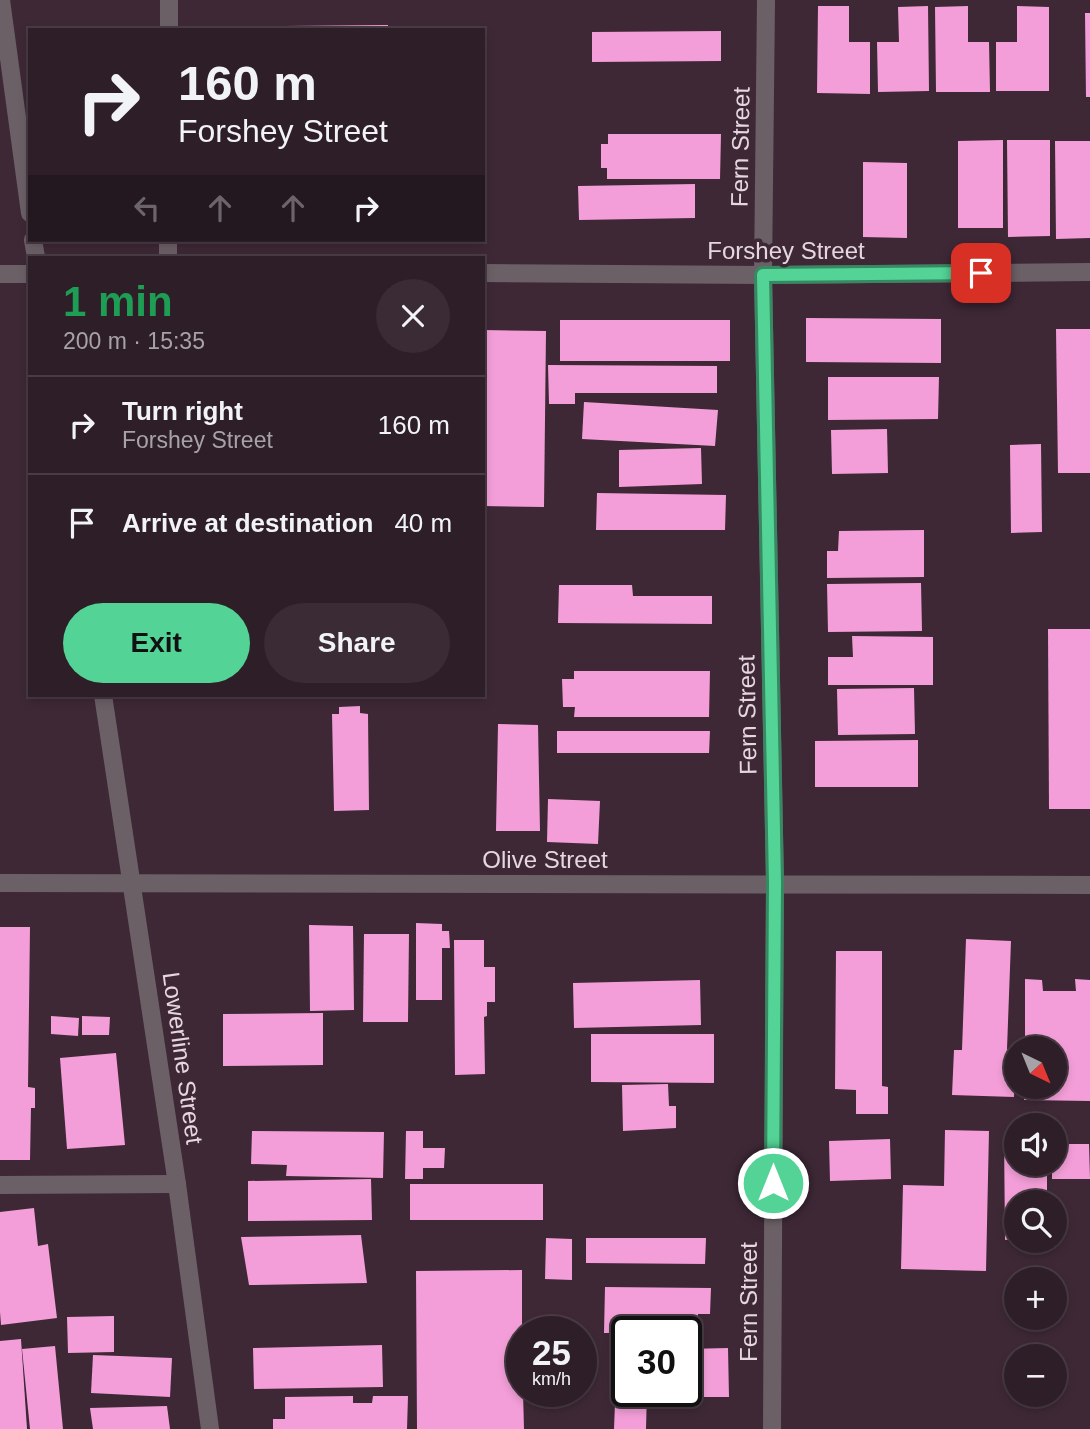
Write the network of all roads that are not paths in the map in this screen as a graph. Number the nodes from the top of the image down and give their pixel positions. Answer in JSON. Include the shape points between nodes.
{"nodes":[{"id":1,"x":1,"y":0,"type":"edge"},
{"id":2,"x":169,"y":0,"type":"edge"},
{"id":3,"x":766,"y":0,"type":"edge"},
{"id":4,"x":169,"y":28,"type":"edge"},
{"id":5,"x":28,"y":199,"type":"edge"},
{"id":6,"x":1090,"y":272,"type":"edge"},
{"id":7,"x":485,"y":273,"type":"edge"},
{"id":8,"x":0,"y":274,"type":"edge"},
{"id":9,"x":28,"y":274,"type":"edge"},
{"id":10,"x":763,"y":275,"type":"junction"},
{"id":11,"x":103,"y":697,"type":"edge"},
{"id":12,"x":0,"y":883,"type":"edge"},
{"id":13,"x":132,"y":883,"type":"junction"},
{"id":14,"x":775,"y":883,"type":"junction"},
{"id":15,"x":1090,"y":885,"type":"edge"},
{"id":16,"x":177,"y":1184,"type":"junction"},
{"id":17,"x":0,"y":1185,"type":"edge"},
{"id":18,"x":210,"y":1429,"type":"edge"},
{"id":19,"x":772,"y":1429,"type":"edge"}],
"edges":[{"from":1,"to":5,"type":"street"},
{"from":2,"to":4,"type":"street"},
{"from":3,"to":10,"type":"street","name":"Fern Street"},
{"from":6,"to":10,"type":"street","name":"Forshey Street"},
{"from":7,"to":10,"type":"street","name":"Forshey Street"},
{"from":8,"to":9,"type":"street"},
{"from":10,"to":14,"type":"street","name":"Fern Street"},
{"from":11,"to":13,"type":"street","name":"Lowerline Street"},
{"from":12,"to":13,"type":"street","name":"Olive Street"},
{"from":13,"to":14,"type":"street","name":"Olive Street"},
{"from":13,"to":16,"type":"street","name":"Lowerline Street"},
{"from":14,"to":15,"type":"street","name":"Olive Street"},
{"from":14,"to":19,"type":"street","name":"Fern Street"},
{"from":16,"to":17,"type":"street"},
{"from":16,"to":18,"type":"street","name":"Lowerline Street"}]}
